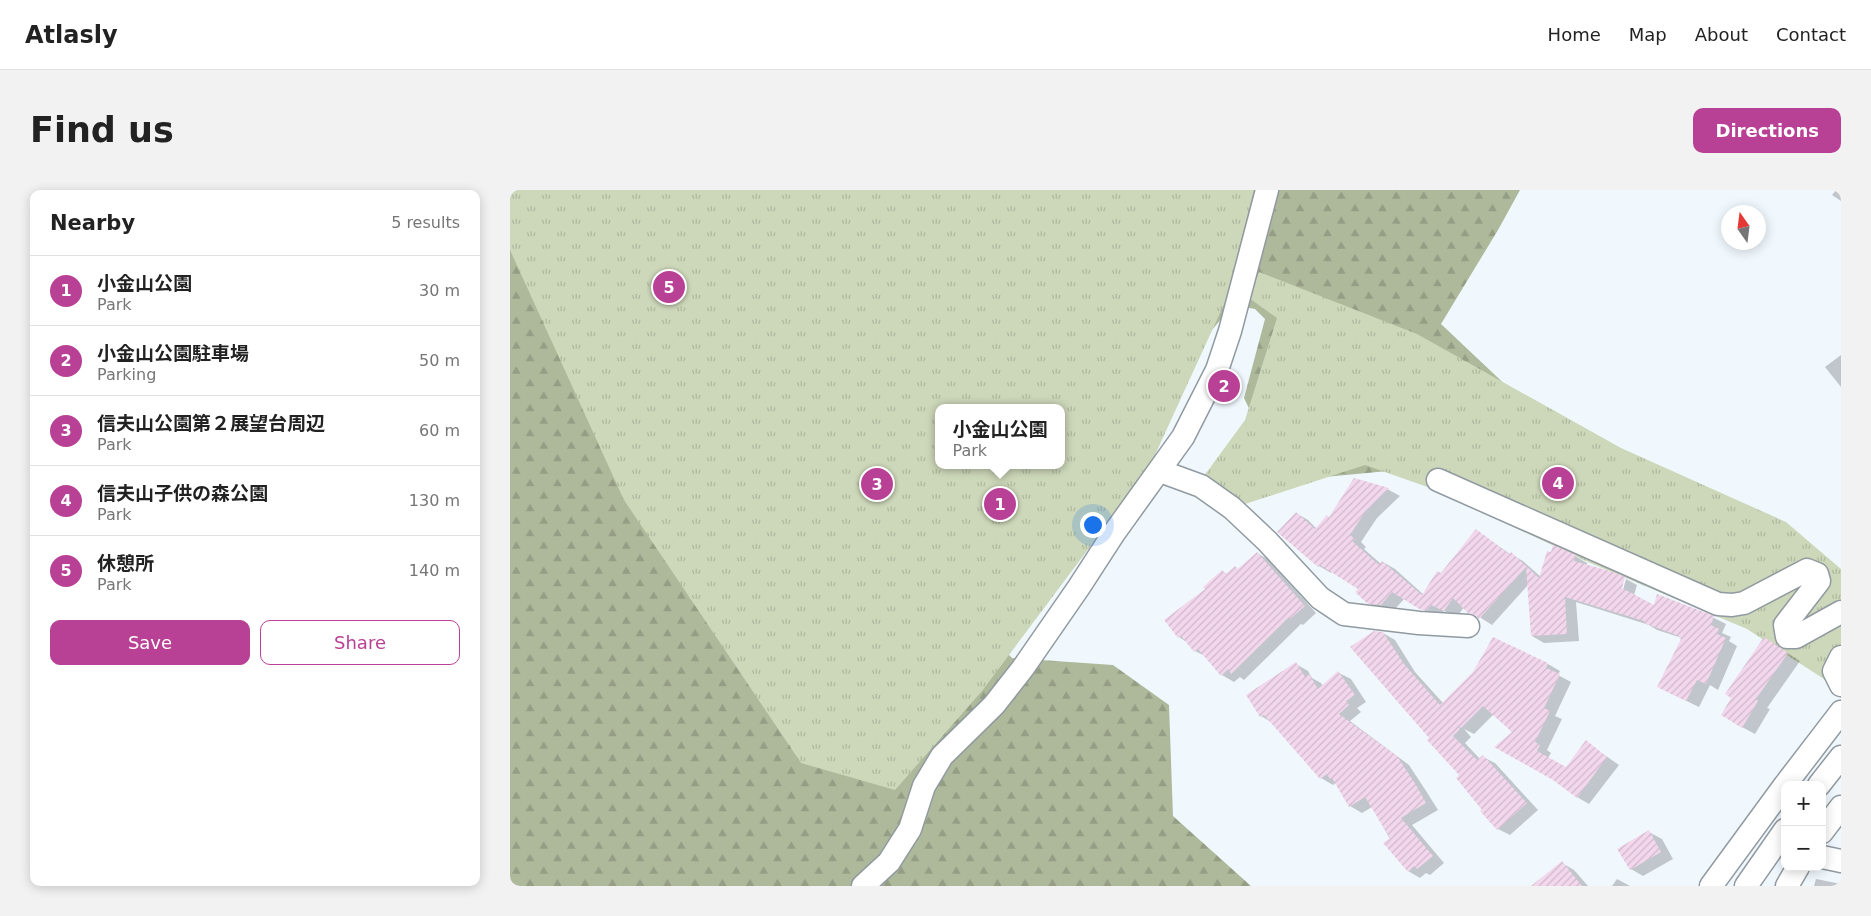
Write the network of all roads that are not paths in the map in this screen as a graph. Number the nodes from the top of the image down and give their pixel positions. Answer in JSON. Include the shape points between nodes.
{"nodes":[{"id":1,"x":1267,"y":190,"type":"edge"},
{"id":2,"x":1160,"y":471,"type":"junction"},
{"id":3,"x":1438,"y":480,"type":"dead end"},
{"id":4,"x":1841,"y":612,"type":"edge"},
{"id":5,"x":1468,"y":626,"type":"dead end"},
{"id":6,"x":1841,"y":657,"type":"edge"},
{"id":7,"x":1841,"y":678,"type":"edge"},
{"id":8,"x":1841,"y":687,"type":"edge"},
{"id":9,"x":1841,"y":712,"type":"edge"},
{"id":10,"x":1841,"y":757,"type":"edge"},
{"id":11,"x":1788,"y":781,"type":"edge"},
{"id":12,"x":1822,"y":781,"type":"edge"},
{"id":13,"x":1781,"y":790,"type":"edge"},
{"id":14,"x":1841,"y":807,"type":"edge"},
{"id":15,"x":1826,"y":827,"type":"edge"},
{"id":16,"x":1781,"y":836,"type":"edge"},
{"id":17,"x":1826,"y":858,"type":"edge"},
{"id":18,"x":1841,"y":861,"type":"edge"},
{"id":19,"x":1796,"y":871,"type":"edge"},
{"id":20,"x":862,"y":886,"type":"edge"},
{"id":21,"x":1711,"y":886,"type":"edge"},
{"id":22,"x":1746,"y":886,"type":"edge"},
{"id":23,"x":1787,"y":886,"type":"edge"}],
"edges":[{"from":1,"to":2,"type":"street","via":[[1218,370],[1183,438]]},
{"from":2,"to":5,"type":"street","via":[[1201,486],[1232,508],[1320,598],[1344,614]]},
{"from":2,"to":20,"type":"street","via":[[1023,668],[994,705],[942,756],[924,786],[910,829],[889,862]]},
{"from":3,"to":4,"type":"street","via":[[1718,604],[1744,603],[1807,570],[1817,574],[1819,581],[1785,625],[1787,637],[1796,637]]},
{"from":6,"to":8,"type":"street","via":[[1834,671]]},
{"from":7,"to":8,"type":"street","via":[[1836,683]]},
{"from":9,"to":11,"type":"street"},
{"from":10,"to":12,"type":"street"},
{"from":13,"to":21,"type":"street"},
{"from":14,"to":15,"type":"street"},
{"from":16,"to":22,"type":"street"},
{"from":17,"to":18,"type":"street"},
{"from":19,"to":23,"type":"street"}]}
